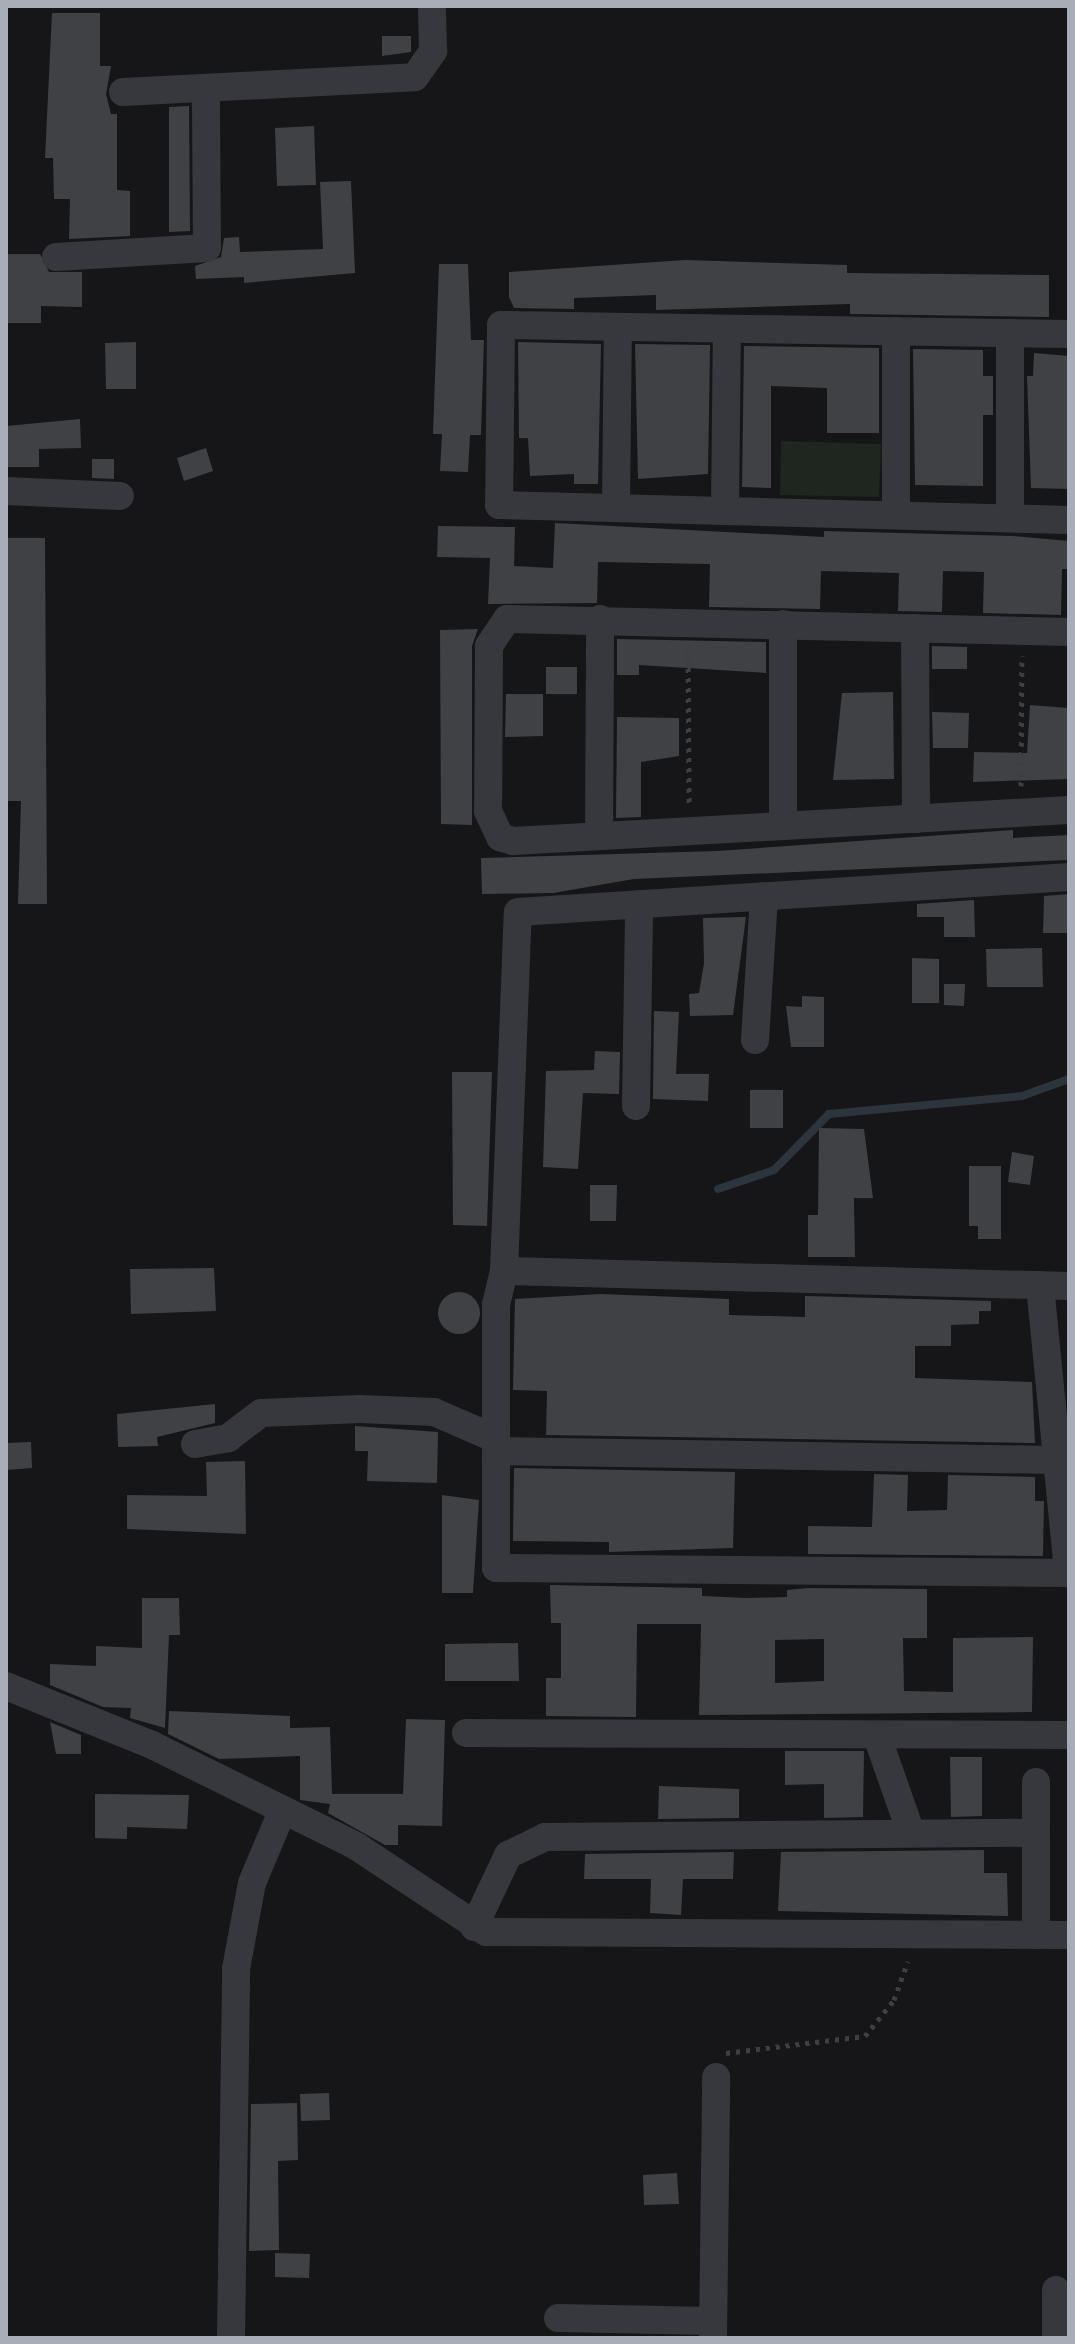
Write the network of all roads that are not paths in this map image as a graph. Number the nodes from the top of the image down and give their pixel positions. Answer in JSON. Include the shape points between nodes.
{"nodes":[{"id":1,"x":432,"y":6,"type":"edge"},
{"id":2,"x":123,"y":92,"type":"dead end"},
{"id":3,"x":206,"y":92,"type":"junction"},
{"id":4,"x":56,"y":257,"type":"dead end"},
{"id":5,"x":618,"y":327,"type":"junction"},
{"id":6,"x":727,"y":329,"type":"junction"},
{"id":7,"x":896,"y":331,"type":"junction"},
{"id":8,"x":1010,"y":333,"type":"junction"},
{"id":9,"x":1069,"y":334,"type":"edge"},
{"id":10,"x":6,"y":491,"type":"edge"},
{"id":11,"x":120,"y":496,"type":"dead end"},
{"id":12,"x":616,"y":508,"type":"junction"},
{"id":13,"x":725,"y":511,"type":"junction"},
{"id":14,"x":896,"y":515,"type":"junction"},
{"id":15,"x":1010,"y":518,"type":"junction"},
{"id":16,"x":1069,"y":520,"type":"edge"},
{"id":17,"x":600,"y":619,"type":"junction"},
{"id":18,"x":783,"y":624,"type":"junction"},
{"id":19,"x":915,"y":628,"type":"junction"},
{"id":20,"x":1069,"y":632,"type":"edge"},
{"id":21,"x":1069,"y":810,"type":"edge"},
{"id":22,"x":916,"y":819,"type":"junction"},
{"id":23,"x":783,"y":826,"type":"junction"},
{"id":24,"x":599,"y":836,"type":"junction"},
{"id":25,"x":1069,"y":877,"type":"edge"},
{"id":26,"x":764,"y":896,"type":"junction"},
{"id":27,"x":639,"y":904,"type":"junction"},
{"id":28,"x":755,"y":1040,"type":"dead end"},
{"id":29,"x":636,"y":1106,"type":"dead end"},
{"id":30,"x":504,"y":1271,"type":"junction"},
{"id":31,"x":1040,"y":1285,"type":"junction"},
{"id":32,"x":1069,"y":1286,"type":"edge"},
{"id":33,"x":195,"y":1444,"type":"dead end"},
{"id":34,"x":496,"y":1445,"type":"junction"},
{"id":35,"x":1057,"y":1460,"type":"junction"},
{"id":36,"x":6,"y":1686,"type":"edge"},
{"id":37,"x":466,"y":1733,"type":"dead end"},
{"id":38,"x":1069,"y":1735,"type":"edge"},
{"id":39,"x":877,"y":1736,"type":"junction"},
{"id":40,"x":1036,"y":1782,"type":"dead end"},
{"id":41,"x":281,"y":1814,"type":"junction"},
{"id":42,"x":911,"y":1833,"type":"junction"},
{"id":43,"x":1036,"y":1833,"type":"junction"},
{"id":44,"x":474,"y":1927,"type":"junction"},
{"id":45,"x":1036,"y":1935,"type":"junction"},
{"id":46,"x":1069,"y":1935,"type":"edge"},
{"id":47,"x":716,"y":2077,"type":"road end"},
{"id":48,"x":1056,"y":2290,"type":"dead end"},
{"id":49,"x":558,"y":2318,"type":"dead end"},
{"id":50,"x":713,"y":2329,"type":"edge"},
{"id":51,"x":231,"y":2338,"type":"edge"},
{"id":52,"x":1056,"y":2338,"type":"edge"}],
"edges":[{"from":1,"to":3,"type":"street","via":[[433,51],[415,77]]},
{"from":2,"to":3,"type":"street"},
{"from":3,"to":4,"type":"street","via":[[207,248]]},
{"from":5,"to":6,"type":"street"},
{"from":5,"to":12,"type":"street"},
{"from":5,"to":12,"type":"street","via":[[501,325],[499,505]]},
{"from":6,"to":7,"type":"street"},
{"from":6,"to":13,"type":"street"},
{"from":7,"to":8,"type":"street"},
{"from":7,"to":14,"type":"street"},
{"from":8,"to":9,"type":"street"},
{"from":8,"to":15,"type":"street"},
{"from":10,"to":11,"type":"street"},
{"from":12,"to":13,"type":"street"},
{"from":13,"to":14,"type":"street"},
{"from":14,"to":15,"type":"street"},
{"from":15,"to":16,"type":"street"},
{"from":17,"to":18,"type":"street"},
{"from":17,"to":24,"type":"street"},
{"from":17,"to":24,"type":"street","via":[[517,616],[491,634],[488,811],[500,837],[513,841]]},
{"from":18,"to":19,"type":"street"},
{"from":18,"to":23,"type":"street"},
{"from":19,"to":20,"type":"street"},
{"from":19,"to":22,"type":"street"},
{"from":21,"to":22,"type":"street"},
{"from":22,"to":23,"type":"street"},
{"from":23,"to":24,"type":"street"},
{"from":25,"to":26,"type":"street"},
{"from":26,"to":27,"type":"street"},
{"from":26,"to":28,"type":"street"},
{"from":27,"to":29,"type":"street"},
{"from":27,"to":30,"type":"street","via":[[518,912]]},
{"from":30,"to":31,"type":"street"},
{"from":30,"to":34,"type":"street","via":[[496,1305]]},
{"from":31,"to":32,"type":"street"},
{"from":31,"to":35,"type":"street"},
{"from":33,"to":34,"type":"street","via":[[228,1438],[261,1413],[345,1410],[434,1412]]},
{"from":34,"to":35,"type":"street"},
{"from":34,"to":35,"type":"street","via":[[496,1568],[1068,1573]]},
{"from":36,"to":41,"type":"street","via":[[152,1745]]},
{"from":37,"to":39,"type":"street"},
{"from":38,"to":39,"type":"street"},
{"from":39,"to":42,"type":"street"},
{"from":40,"to":43,"type":"street"},
{"from":41,"to":44,"type":"street","via":[[387,1863]]},
{"from":41,"to":51,"type":"street","via":[[252,1883],[236,1969]]},
{"from":42,"to":43,"type":"street"},
{"from":42,"to":44,"type":"street","via":[[532,1839],[497,1871]]},
{"from":43,"to":45,"type":"street"},
{"from":44,"to":45,"type":"street","via":[[501,1934]]},
{"from":45,"to":46,"type":"street"},
{"from":47,"to":50,"type":"street"},
{"from":48,"to":52,"type":"street"},
{"from":49,"to":50,"type":"street"}]}
